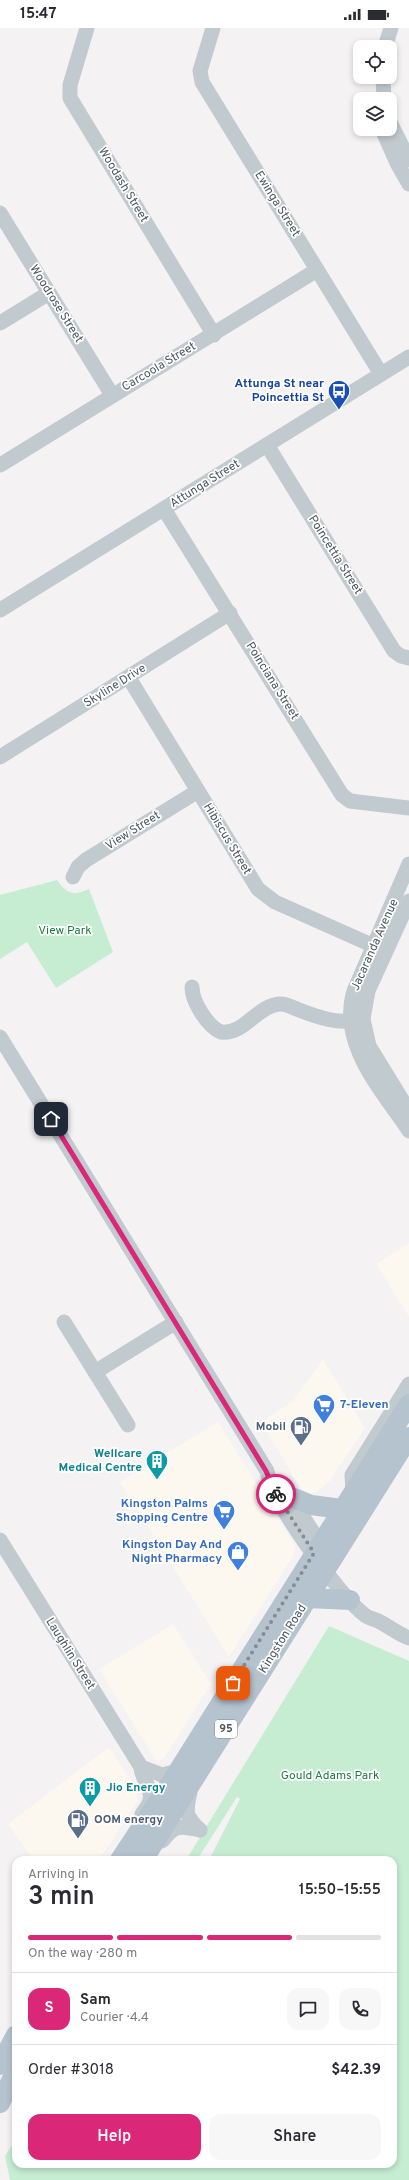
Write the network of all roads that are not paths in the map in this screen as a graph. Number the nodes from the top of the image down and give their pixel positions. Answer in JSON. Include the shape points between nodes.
{"nodes":[{"id":1,"x":87,"y":28,"type":"edge"},
{"id":2,"x":213,"y":28,"type":"edge"},
{"id":3,"x":382,"y":28,"type":"edge"},
{"id":4,"x":391,"y":28,"type":"edge"},
{"id":5,"x":379,"y":40,"type":"edge"},
{"id":6,"x":387,"y":40,"type":"edge"},
{"id":7,"x":385,"y":136,"type":"edge"},
{"id":8,"x":397,"y":136,"type":"edge"},
{"id":9,"x":409,"y":160,"type":"edge"},
{"id":10,"x":409,"y":184,"type":"edge"},
{"id":11,"x":0,"y":213,"type":"edge"},
{"id":12,"x":317,"y":270,"type":"junction"},
{"id":13,"x":49,"y":293,"type":"junction"},
{"id":14,"x":0,"y":323,"type":"edge"},
{"id":15,"x":214,"y":335,"type":"junction"},
{"id":16,"x":409,"y":357,"type":"edge"},
{"id":17,"x":381,"y":374,"type":"junction"},
{"id":18,"x":112,"y":394,"type":"junction"},
{"id":19,"x":267,"y":445,"type":"junction"},
{"id":20,"x":0,"y":464,"type":"edge"},
{"id":21,"x":164,"y":509,"type":"junction"},
{"id":22,"x":0,"y":610,"type":"edge"},
{"id":23,"x":230,"y":613,"type":"junction"},
{"id":24,"x":409,"y":658,"type":"edge"},
{"id":25,"x":129,"y":678,"type":"junction"},
{"id":26,"x":0,"y":757,"type":"edge"},
{"id":27,"x":198,"y":791,"type":"junction"},
{"id":28,"x":409,"y":808,"type":"edge"},
{"id":29,"x":409,"y":864,"type":"edge"},
{"id":30,"x":73,"y":877,"type":"dead end"},
{"id":31,"x":409,"y":901,"type":"edge"},
{"id":32,"x":395,"y":916,"type":"junction"},
{"id":33,"x":374,"y":946,"type":"junction"},
{"id":34,"x":192,"y":987,"type":"dead end"},
{"id":35,"x":357,"y":1020,"type":"junction"},
{"id":36,"x":0,"y":1037,"type":"edge"},
{"id":37,"x":409,"y":1111,"type":"edge"},
{"id":38,"x":409,"y":1132,"type":"edge"},
{"id":39,"x":64,"y":1322,"type":"dead end"},
{"id":40,"x":176,"y":1322,"type":"junction"},
{"id":41,"x":95,"y":1372,"type":"junction"},
{"id":42,"x":409,"y":1384,"type":"edge"},
{"id":43,"x":409,"y":1404,"type":"edge"},
{"id":44,"x":128,"y":1425,"type":"dead end"},
{"id":45,"x":409,"y":1437,"type":"edge"},
{"id":46,"x":266,"y":1471,"type":"junction"},
{"id":47,"x":353,"y":1492,"type":"junction"},
{"id":48,"x":289,"y":1496,"type":"junction"},
{"id":49,"x":342,"y":1508,"type":"junction"},
{"id":50,"x":0,"y":1540,"type":"edge"},
{"id":51,"x":323,"y":1556,"type":"junction"},
{"id":52,"x":308,"y":1598,"type":"junction"},
{"id":53,"x":350,"y":1600,"type":"junction"},
{"id":54,"x":381,"y":1622,"type":"junction"},
{"id":55,"x":409,"y":1638,"type":"edge"},
{"id":56,"x":141,"y":1767,"type":"junction"},
{"id":57,"x":185,"y":1777,"type":"junction"},
{"id":58,"x":132,"y":1840,"type":"junction"},
{"id":59,"x":122,"y":1856,"type":"edge"},
{"id":60,"x":146,"y":1856,"type":"edge"},
{"id":61,"x":148,"y":1856,"type":"edge"},
{"id":62,"x":12,"y":2042,"type":"edge"},
{"id":63,"x":0,"y":2065,"type":"edge"},
{"id":64,"x":12,"y":2079,"type":"edge"},
{"id":65,"x":0,"y":2103,"type":"edge"}],
"edges":[{"from":1,"to":15,"type":"street","name":"Woodash Street","via":[[70,85],[70,98]]},
{"from":2,"to":12,"type":"street","name":"Ewinga Street","via":[[200,71],[202,82]]},
{"from":3,"to":5,"type":"street"},
{"from":4,"to":6,"type":"street"},
{"from":7,"to":10,"type":"street"},
{"from":8,"to":9,"type":"street"},
{"from":11,"to":13,"type":"street","name":"Woodrose Street"},
{"from":12,"to":15,"type":"street","name":"Carcoola Street"},
{"from":12,"to":17,"type":"street","name":"Ewinga Street"},
{"from":13,"to":14,"type":"street"},
{"from":13,"to":18,"type":"street","name":"Woodrose Street"},
{"from":15,"to":18,"type":"street","name":"Carcoola Street"},
{"from":16,"to":17,"type":"street","name":"Attunga Street"},
{"from":17,"to":19,"type":"street","name":"Attunga Street"},
{"from":18,"to":20,"type":"street","name":"Carcoola Street"},
{"from":19,"to":21,"type":"street","name":"Attunga Street"},
{"from":19,"to":24,"type":"street","name":"Poincettia Street","via":[[394,651]]},
{"from":21,"to":22,"type":"street","name":"Attunga Street"},
{"from":21,"to":23,"type":"street","name":"Poinciana Street"},
{"from":23,"to":25,"type":"street","name":"Skyline Drive"},
{"from":23,"to":28,"type":"street","name":"Poinciana Street","via":[[342,795],[350,801]]},
{"from":25,"to":26,"type":"street","name":"Skyline Drive"},
{"from":25,"to":27,"type":"street","name":"Hibiscus Street"},
{"from":27,"to":30,"type":"street","name":"View Street","via":[[86,860],[78,867]]},
{"from":27,"to":33,"type":"street","name":"Hibiscus Street","via":[[262,893],[275,902]]},
{"from":29,"to":32,"type":"street","name":"Jacaranda Avenue"},
{"from":31,"to":32,"type":"street","name":"Jacaranda Avenue"},
{"from":32,"to":33,"type":"street","name":"Jacaranda Avenue"},
{"from":32,"to":35,"type":"street","name":"Jacaranda Avenue"},
{"from":33,"to":35,"type":"street","name":"Jacaranda Avenue","via":[[353,996]]},
{"from":34,"to":35,"type":"street","via":[[197,1004],[212,1026],[221,1032],[235,1030],[269,1007],[279,1004],[333,1022]]},
{"from":35,"to":37,"type":"street","name":"Jacaranda Avenue","via":[[369,1046]]},
{"from":35,"to":38,"type":"street","name":"Jacaranda Avenue","via":[[354,1044]]},
{"from":36,"to":40,"type":"street"},
{"from":39,"to":41,"type":"street"},
{"from":40,"to":41,"type":"street"},
{"from":40,"to":46,"type":"street"},
{"from":41,"to":44,"type":"street"},
{"from":42,"to":47,"type":"street","via":[[352,1475]]},
{"from":43,"to":47,"type":"main road","name":"Kingston Road","number":"95"},
{"from":45,"to":51,"type":"main road","name":"Kingston Road","number":"95"},
{"from":46,"to":48,"type":"street","via":[[280,1483]]},
{"from":46,"to":51,"type":"street","via":[[272,1488]]},
{"from":47,"to":49,"type":"main road","name":"Kingston Road","number":"95"},
{"from":48,"to":49,"type":"main road","via":[[311,1505]]},
{"from":48,"to":51,"type":"street"},
{"from":49,"to":51,"type":"main road","name":"Kingston Road","number":"95"},
{"from":50,"to":56,"type":"street","name":"Laughlin Street"},
{"from":51,"to":52,"type":"main road","name":"Kingston Road","number":"95"},
{"from":51,"to":53,"type":"street"},
{"from":51,"to":54,"type":"street","via":[[374,1610]]},
{"from":51,"to":57,"type":"main road","name":"Kingston Road","number":"95"},
{"from":52,"to":53,"type":"main road"},
{"from":52,"to":57,"type":"main road","name":"Kingston Road","number":"95"},
{"from":53,"to":54,"type":"street","via":[[367,1617]]},
{"from":54,"to":55,"type":"street","via":[[390,1630]]},
{"from":56,"to":57,"type":"street","via":[[162,1775]]},
{"from":56,"to":58,"type":"street","name":"Laughlin Street","via":[[141,1775],[150,1792],[150,1802]]},
{"from":57,"to":58,"type":"main road","name":"Kingston Road","number":"95"},
{"from":57,"to":60,"type":"main road","name":"Kingston Road","number":"95"},
{"from":57,"to":61,"type":"street","via":[[188,1818],[200,1830],[179,1826],[174,1828]]},
{"from":58,"to":59,"type":"main road","name":"Kingston Road","number":"95"},
{"from":62,"to":63,"type":"main road"},
{"from":64,"to":65,"type":"main road"}]}
